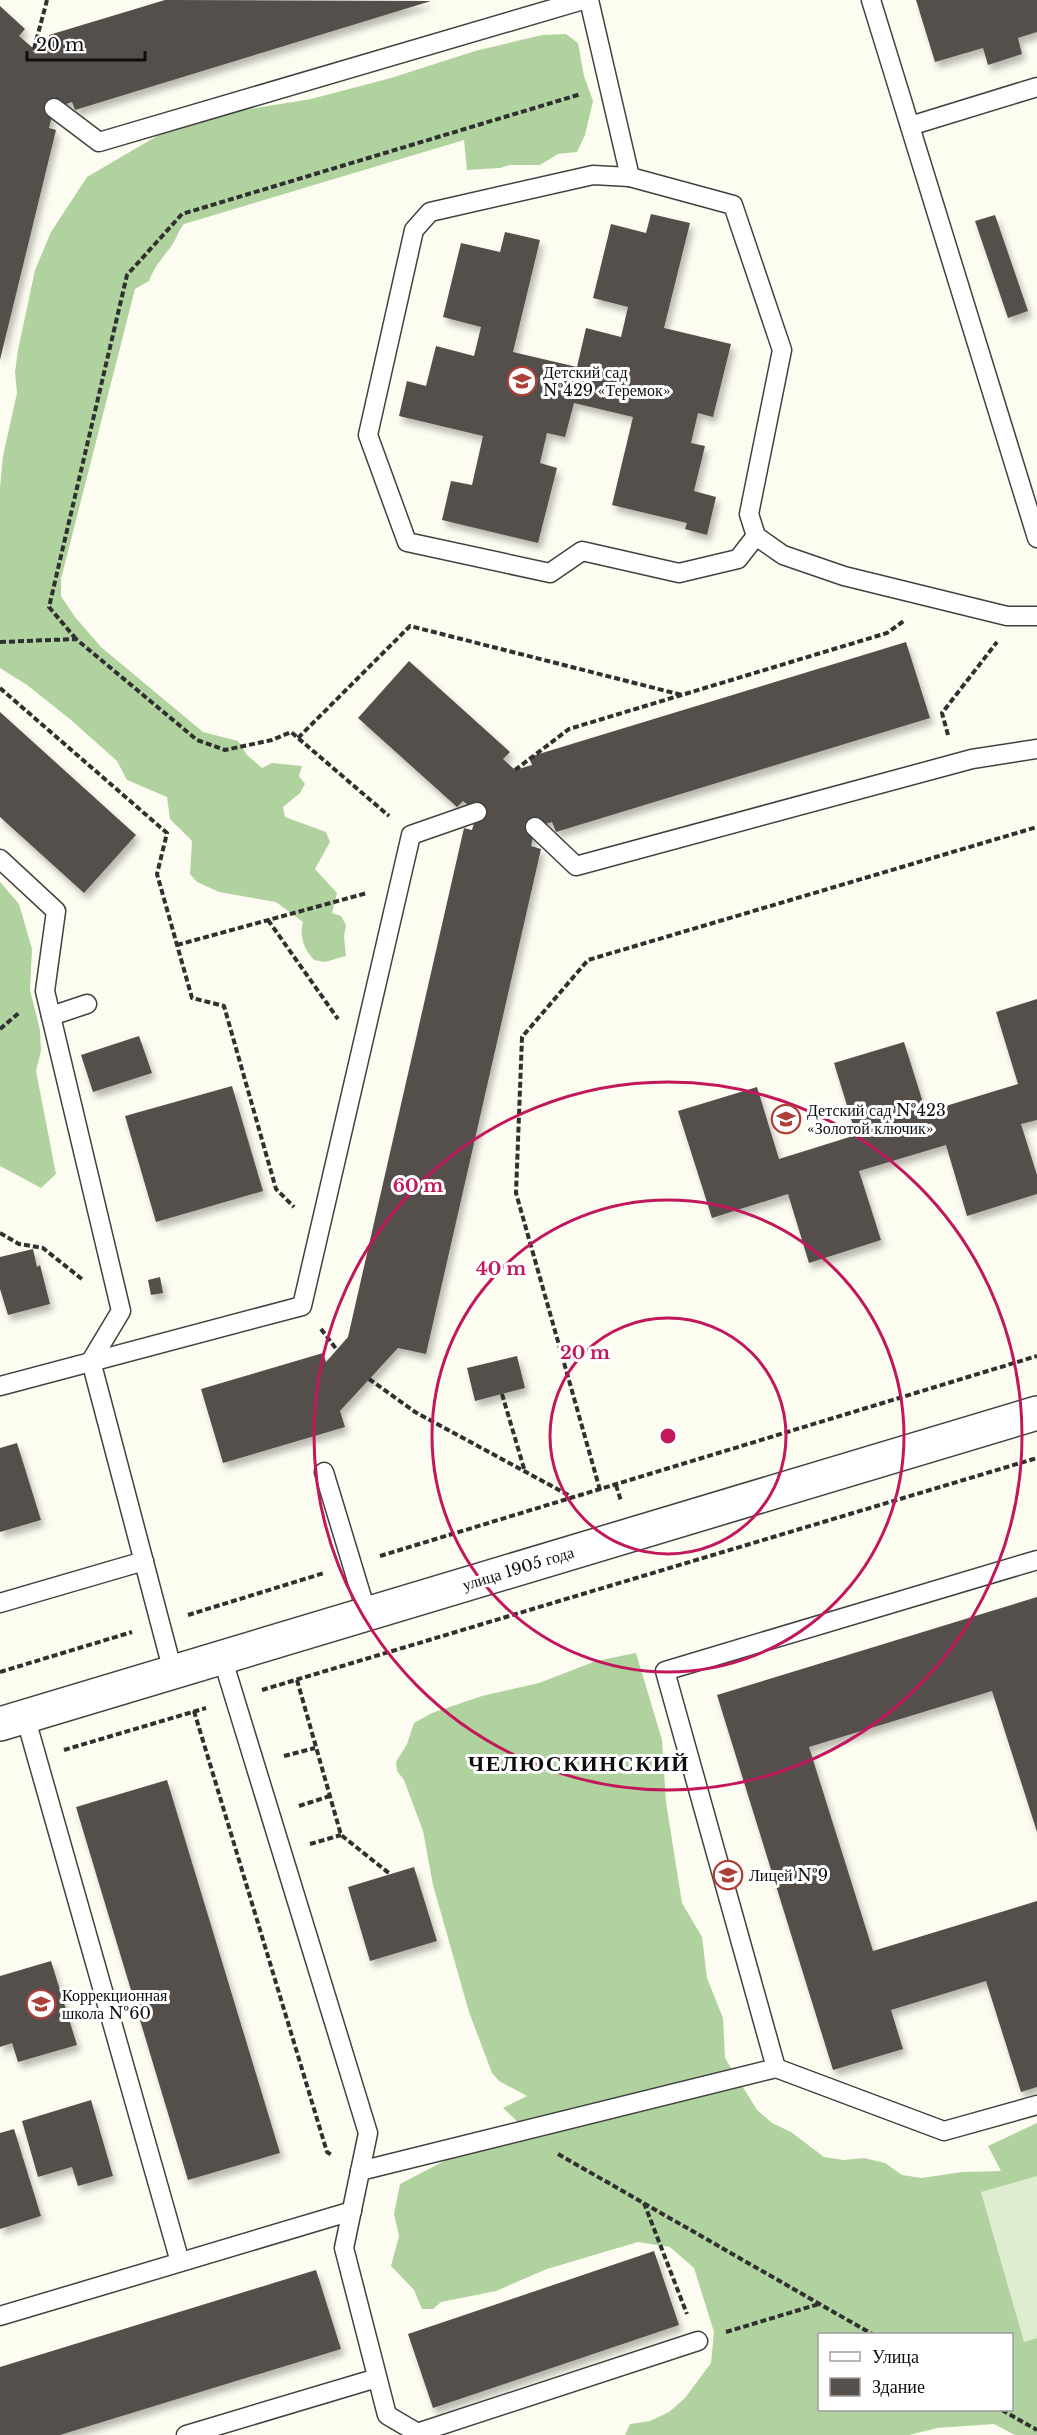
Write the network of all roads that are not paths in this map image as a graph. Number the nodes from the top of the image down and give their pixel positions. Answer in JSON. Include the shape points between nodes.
{"nodes":[{"id":1,"x":583,"y":0,"type":"edge"},
{"id":2,"x":589,"y":0,"type":"edge"},
{"id":3,"x":871,"y":0,"type":"edge"},
{"id":4,"x":1037,"y":87,"type":"edge"},
{"id":5,"x":54,"y":108,"type":"dead end"},
{"id":6,"x":910,"y":126,"type":"junction"},
{"id":7,"x":630,"y":177,"type":"junction"},
{"id":8,"x":756,"y":536,"type":"junction"},
{"id":9,"x":1037,"y":536,"type":"edge"},
{"id":10,"x":1037,"y":616,"type":"edge"},
{"id":11,"x":1037,"y":749,"type":"edge"},
{"id":12,"x":477,"y":812,"type":"dead end"},
{"id":13,"x":535,"y":827,"type":"dead end"},
{"id":14,"x":0,"y":859,"type":"edge"},
{"id":15,"x":87,"y":1004,"type":"dead end"},
{"id":16,"x":51,"y":1016,"type":"junction"},
{"id":17,"x":91,"y":1361,"type":"junction"},
{"id":18,"x":0,"y":1386,"type":"edge"},
{"id":19,"x":1037,"y":1413,"type":"edge"},
{"id":20,"x":324,"y":1472,"type":"dead end"},
{"id":21,"x":1037,"y":1560,"type":"edge"},
{"id":22,"x":144,"y":1561,"type":"junction"},
{"id":23,"x":0,"y":1603,"type":"edge"},
{"id":24,"x":367,"y":1614,"type":"junction"},
{"id":25,"x":222,"y":1657,"type":"junction"},
{"id":26,"x":173,"y":1672,"type":"junction"},
{"id":27,"x":13,"y":1720,"type":"edge"},
{"id":28,"x":776,"y":2068,"type":"junction"},
{"id":29,"x":1037,"y":2105,"type":"edge"},
{"id":30,"x":360,"y":2171,"type":"junction"},
{"id":31,"x":352,"y":2211,"type":"junction"},
{"id":32,"x":180,"y":2262,"type":"junction"},
{"id":33,"x":0,"y":2316,"type":"edge"},
{"id":34,"x":698,"y":2341,"type":"road end"},
{"id":35,"x":377,"y":2378,"type":"junction"},
{"id":36,"x":419,"y":2434,"type":"edge"},
{"id":37,"x":186,"y":2435,"type":"edge"}],
"edges":[{"from":1,"to":5,"type":"lane","via":[[99,142]]},
{"from":2,"to":7,"type":"lane"},
{"from":3,"to":6,"type":"lane"},
{"from":4,"to":6,"type":"lane"},
{"from":6,"to":9,"type":"lane"},
{"from":7,"to":8,"type":"lane","via":[[733,205],[782,350],[749,514]]},
{"from":7,"to":8,"type":"lane","via":[[593,175],[430,212],[414,230],[368,435],[407,542],[550,573],[582,551],[679,573],[738,559]]},
{"from":8,"to":10,"type":"lane","via":[[783,555],[844,576],[1007,616]]},
{"from":11,"to":13,"type":"lane","via":[[956,763],[576,866]]},
{"from":12,"to":17,"type":"lane","via":[[411,835],[302,1306]]},
{"from":14,"to":16,"type":"lane","via":[[56,911],[45,991]]},
{"from":15,"to":16,"type":"lane"},
{"from":16,"to":17,"type":"lane","via":[[122,1311]]},
{"from":17,"to":18,"type":"lane"},
{"from":17,"to":22,"type":"lane"},
{"from":19,"to":24,"type":"street","name":"улица 1905 года"},
{"from":20,"to":24,"type":"lane"},
{"from":21,"to":28,"type":"lane","via":[[665,1671]]},
{"from":22,"to":23,"type":"lane"},
{"from":22,"to":26,"type":"lane"},
{"from":24,"to":25,"type":"street","name":"улица 1905 года"},
{"from":25,"to":26,"type":"street","name":"улица 1905 года"},
{"from":25,"to":30,"type":"lane","via":[[368,2133]]},
{"from":26,"to":27,"type":"street","name":"улица 1905 года"},
{"from":27,"to":32,"type":"lane","via":[[37,1758]]},
{"from":28,"to":29,"type":"lane","via":[[944,2131]]},
{"from":28,"to":30,"type":"lane"},
{"from":30,"to":31,"type":"lane"},
{"from":31,"to":32,"type":"lane"},
{"from":31,"to":35,"type":"lane","via":[[344,2248]]},
{"from":32,"to":33,"type":"lane"},
{"from":34,"to":36,"type":"lane"},
{"from":35,"to":36,"type":"lane","via":[[387,2415]]},
{"from":35,"to":37,"type":"lane"}]}
